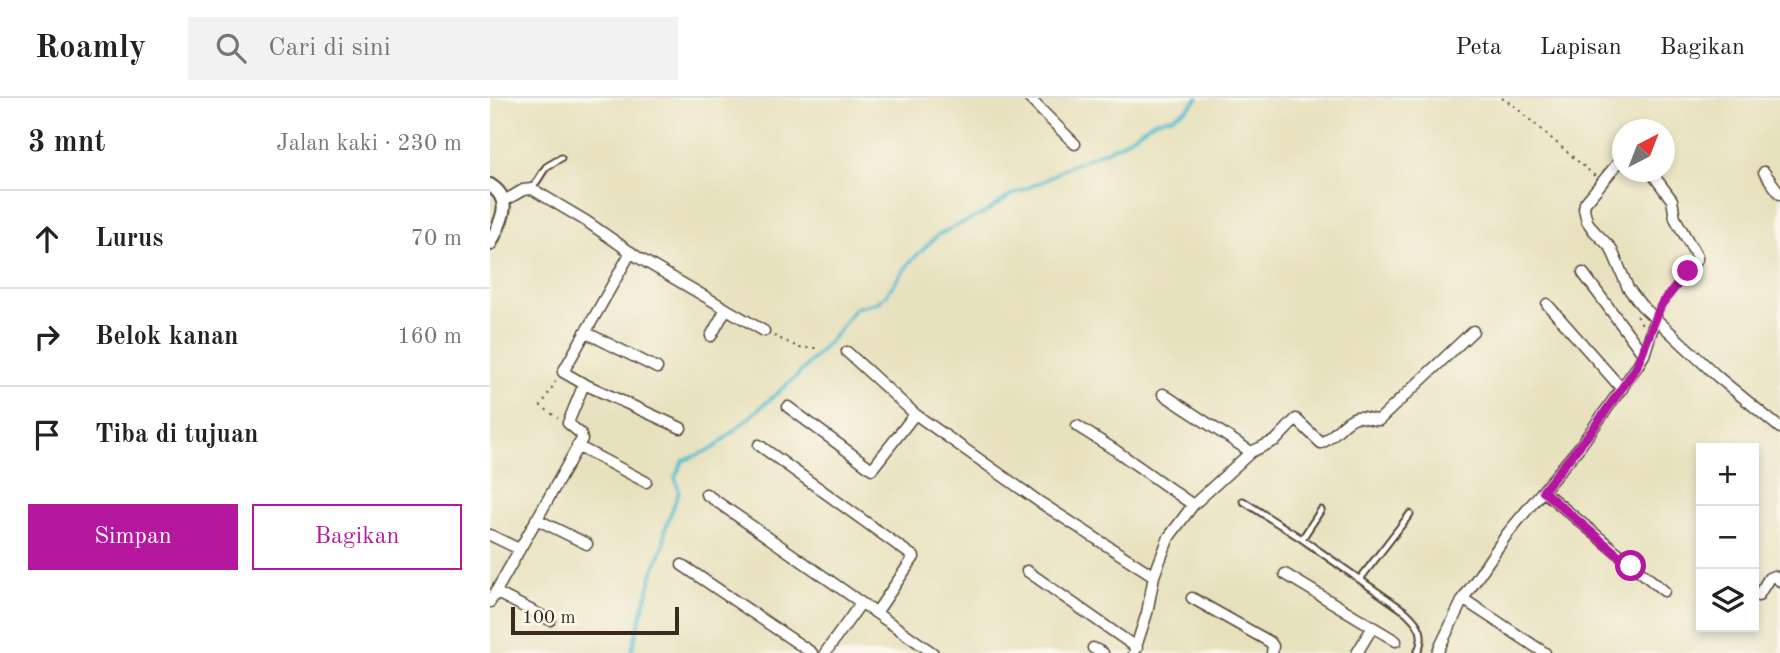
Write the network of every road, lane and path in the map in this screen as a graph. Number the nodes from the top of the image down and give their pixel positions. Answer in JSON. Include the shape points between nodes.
{"nodes":[{"id":1,"x":1029,"y":98,"type":"edge"},
{"id":2,"x":1502,"y":98,"type":"edge"},
{"id":3,"x":1075,"y":144,"type":"dead end"},
{"id":4,"x":561,"y":158,"type":"dead end"},
{"id":5,"x":1612,"y":169,"type":"edge"},
{"id":6,"x":1764,"y":172,"type":"dead end"},
{"id":7,"x":1601,"y":181,"type":"junction"},
{"id":8,"x":1658,"y":182,"type":"edge"},
{"id":9,"x":490,"y":185,"type":"edge"},
{"id":10,"x":532,"y":189,"type":"junction"},
{"id":11,"x":1780,"y":194,"type":"edge"},
{"id":12,"x":504,"y":201,"type":"junction"},
{"id":13,"x":490,"y":244,"type":"edge"},
{"id":14,"x":631,"y":252,"type":"junction"},
{"id":15,"x":1688,"y":271,"type":"joint"},
{"id":16,"x":1583,"y":273,"type":"dead end"},
{"id":17,"x":1547,"y":304,"type":"dead end"},
{"id":18,"x":726,"y":309,"type":"junction"},
{"id":19,"x":1656,"y":317,"type":"junction"},
{"id":20,"x":764,"y":331,"type":"joint"},
{"id":21,"x":1473,"y":331,"type":"dead end"},
{"id":22,"x":586,"y":332,"type":"junction"},
{"id":23,"x":710,"y":337,"type":"dead end"},
{"id":24,"x":816,"y":348,"type":"dead end"},
{"id":25,"x":847,"y":352,"type":"dead end"},
{"id":26,"x":1644,"y":355,"type":"junction"},
{"id":27,"x":657,"y":368,"type":"dead end"},
{"id":28,"x":563,"y":372,"type":"junction"},
{"id":29,"x":584,"y":384,"type":"junction"},
{"id":30,"x":1622,"y":389,"type":"junction"},
{"id":31,"x":1163,"y":394,"type":"dead end"},
{"id":32,"x":788,"y":407,"type":"dead end"},
{"id":33,"x":915,"y":414,"type":"junction"},
{"id":34,"x":568,"y":423,"type":"junction"},
{"id":35,"x":1077,"y":426,"type":"dead end"},
{"id":36,"x":681,"y":428,"type":"dead end"},
{"id":37,"x":1780,"y":428,"type":"edge"},
{"id":38,"x":759,"y":445,"type":"dead end"},
{"id":39,"x":578,"y":446,"type":"junction"},
{"id":40,"x":1251,"y":452,"type":"junction"},
{"id":41,"x":646,"y":482,"type":"dead end"},
{"id":42,"x":1543,"y":491,"type":"junction"},
{"id":43,"x":706,"y":494,"type":"dead end"},
{"id":44,"x":1243,"y":501,"type":"dead end"},
{"id":45,"x":1194,"y":505,"type":"junction"},
{"id":46,"x":1321,"y":510,"type":"dead end"},
{"id":47,"x":1410,"y":514,"type":"dead end"},
{"id":48,"x":536,"y":519,"type":"junction"},
{"id":49,"x":490,"y":535,"type":"edge"},
{"id":50,"x":1302,"y":539,"type":"junction"},
{"id":51,"x":587,"y":544,"type":"dead end"},
{"id":52,"x":519,"y":549,"type":"junction"},
{"id":53,"x":682,"y":565,"type":"dead end"},
{"id":54,"x":1027,"y":571,"type":"dead end"},
{"id":55,"x":1285,"y":574,"type":"dead end"},
{"id":56,"x":1154,"y":576,"type":"junction"},
{"id":57,"x":1360,"y":579,"type":"junction"},
{"id":58,"x":1780,"y":581,"type":"edge"},
{"id":59,"x":1664,"y":591,"type":"dead end"},
{"id":60,"x":1759,"y":594,"type":"edge"},
{"id":61,"x":493,"y":597,"type":"edge"},
{"id":62,"x":1192,"y":598,"type":"dead end"},
{"id":63,"x":1463,"y":599,"type":"junction"},
{"id":64,"x":861,"y":603,"type":"junction"},
{"id":65,"x":876,"y":613,"type":"junction"},
{"id":66,"x":550,"y":620,"type":"dead end"},
{"id":67,"x":1372,"y":628,"type":"junction"},
{"id":68,"x":1396,"y":641,"type":"dead end"},
{"id":69,"x":1136,"y":650,"type":"edge"},
{"id":70,"x":812,"y":653,"type":"edge"},
{"id":71,"x":825,"y":653,"type":"edge"},
{"id":72,"x":933,"y":653,"type":"edge"},
{"id":73,"x":1272,"y":653,"type":"edge"},
{"id":74,"x":1357,"y":653,"type":"edge"},
{"id":75,"x":1417,"y":653,"type":"edge"},
{"id":76,"x":1437,"y":653,"type":"edge"},
{"id":77,"x":1545,"y":653,"type":"edge"}],
"edges":[{"from":1,"to":3,"type":"street"},
{"from":2,"to":7,"type":"path"},
{"from":4,"to":10,"type":"lane","via":[[546,167]]},
{"from":5,"to":7,"type":"street"},
{"from":6,"to":11,"type":"street"},
{"from":7,"to":19,"type":"street","via":[[1586,203],[1587,221],[1611,248],[1628,288]]},
{"from":8,"to":15,"type":"street","via":[[1672,200],[1675,218],[1697,257]]},
{"from":9,"to":12,"type":"street"},
{"from":10,"to":12,"type":"street"},
{"from":10,"to":14,"type":"street"},
{"from":12,"to":13,"type":"street","via":[[503,217]]},
{"from":14,"to":18,"type":"street"},
{"from":14,"to":22,"type":"street"},
{"from":15,"to":19,"type":"path"},
{"from":16,"to":26,"type":"street"},
{"from":17,"to":30,"type":"street"},
{"from":18,"to":20,"type":"street"},
{"from":18,"to":23,"type":"street"},
{"from":19,"to":26,"type":"street"},
{"from":19,"to":37,"type":"street"},
{"from":20,"to":24,"type":"path","via":[[794,346]]},
{"from":21,"to":40,"type":"street","via":[[1379,420],[1354,418],[1321,443],[1296,419],[1276,440]]},
{"from":22,"to":27,"type":"street"},
{"from":22,"to":28,"type":"street"},
{"from":25,"to":33,"type":"street"},
{"from":26,"to":30,"type":"street"},
{"from":28,"to":29,"type":"street"},
{"from":28,"to":34,"type":"path","via":[[541,406]]},
{"from":29,"to":34,"type":"street"},
{"from":29,"to":36,"type":"street"},
{"from":30,"to":42,"type":"street"},
{"from":31,"to":40,"type":"street"},
{"from":32,"to":33,"type":"street","via":[[872,468]]},
{"from":33,"to":56,"type":"street"},
{"from":34,"to":39,"type":"street","via":[[581,434]]},
{"from":35,"to":45,"type":"street"},
{"from":38,"to":65,"type":"street","via":[[914,557]]},
{"from":39,"to":41,"type":"street"},
{"from":39,"to":48,"type":"street"},
{"from":40,"to":45,"type":"street"},
{"from":42,"to":59,"type":"street"},
{"from":42,"to":63,"type":"street"},
{"from":43,"to":64,"type":"street"},
{"from":44,"to":50,"type":"lane"},
{"from":45,"to":56,"type":"street","via":[[1169,537]]},
{"from":46,"to":50,"type":"lane"},
{"from":47,"to":57,"type":"lane"},
{"from":48,"to":51,"type":"street"},
{"from":48,"to":52,"type":"street"},
{"from":49,"to":52,"type":"street"},
{"from":50,"to":57,"type":"lane"},
{"from":52,"to":61,"type":"street"},
{"from":53,"to":70,"type":"street"},
{"from":54,"to":69,"type":"street"},
{"from":55,"to":67,"type":"street"},
{"from":56,"to":69,"type":"street"},
{"from":57,"to":75,"type":"lane","via":[[1416,620],[1423,635]]},
{"from":58,"to":60,"type":"street","via":[[1769,578]]},
{"from":61,"to":66,"type":"street"},
{"from":62,"to":73,"type":"street","via":[[1270,642]]},
{"from":63,"to":76,"type":"street"},
{"from":63,"to":77,"type":"street"},
{"from":64,"to":65,"type":"street"},
{"from":64,"to":71,"type":"street"},
{"from":65,"to":72,"type":"street"},
{"from":67,"to":68,"type":"street"},
{"from":67,"to":74,"type":"street"}]}
